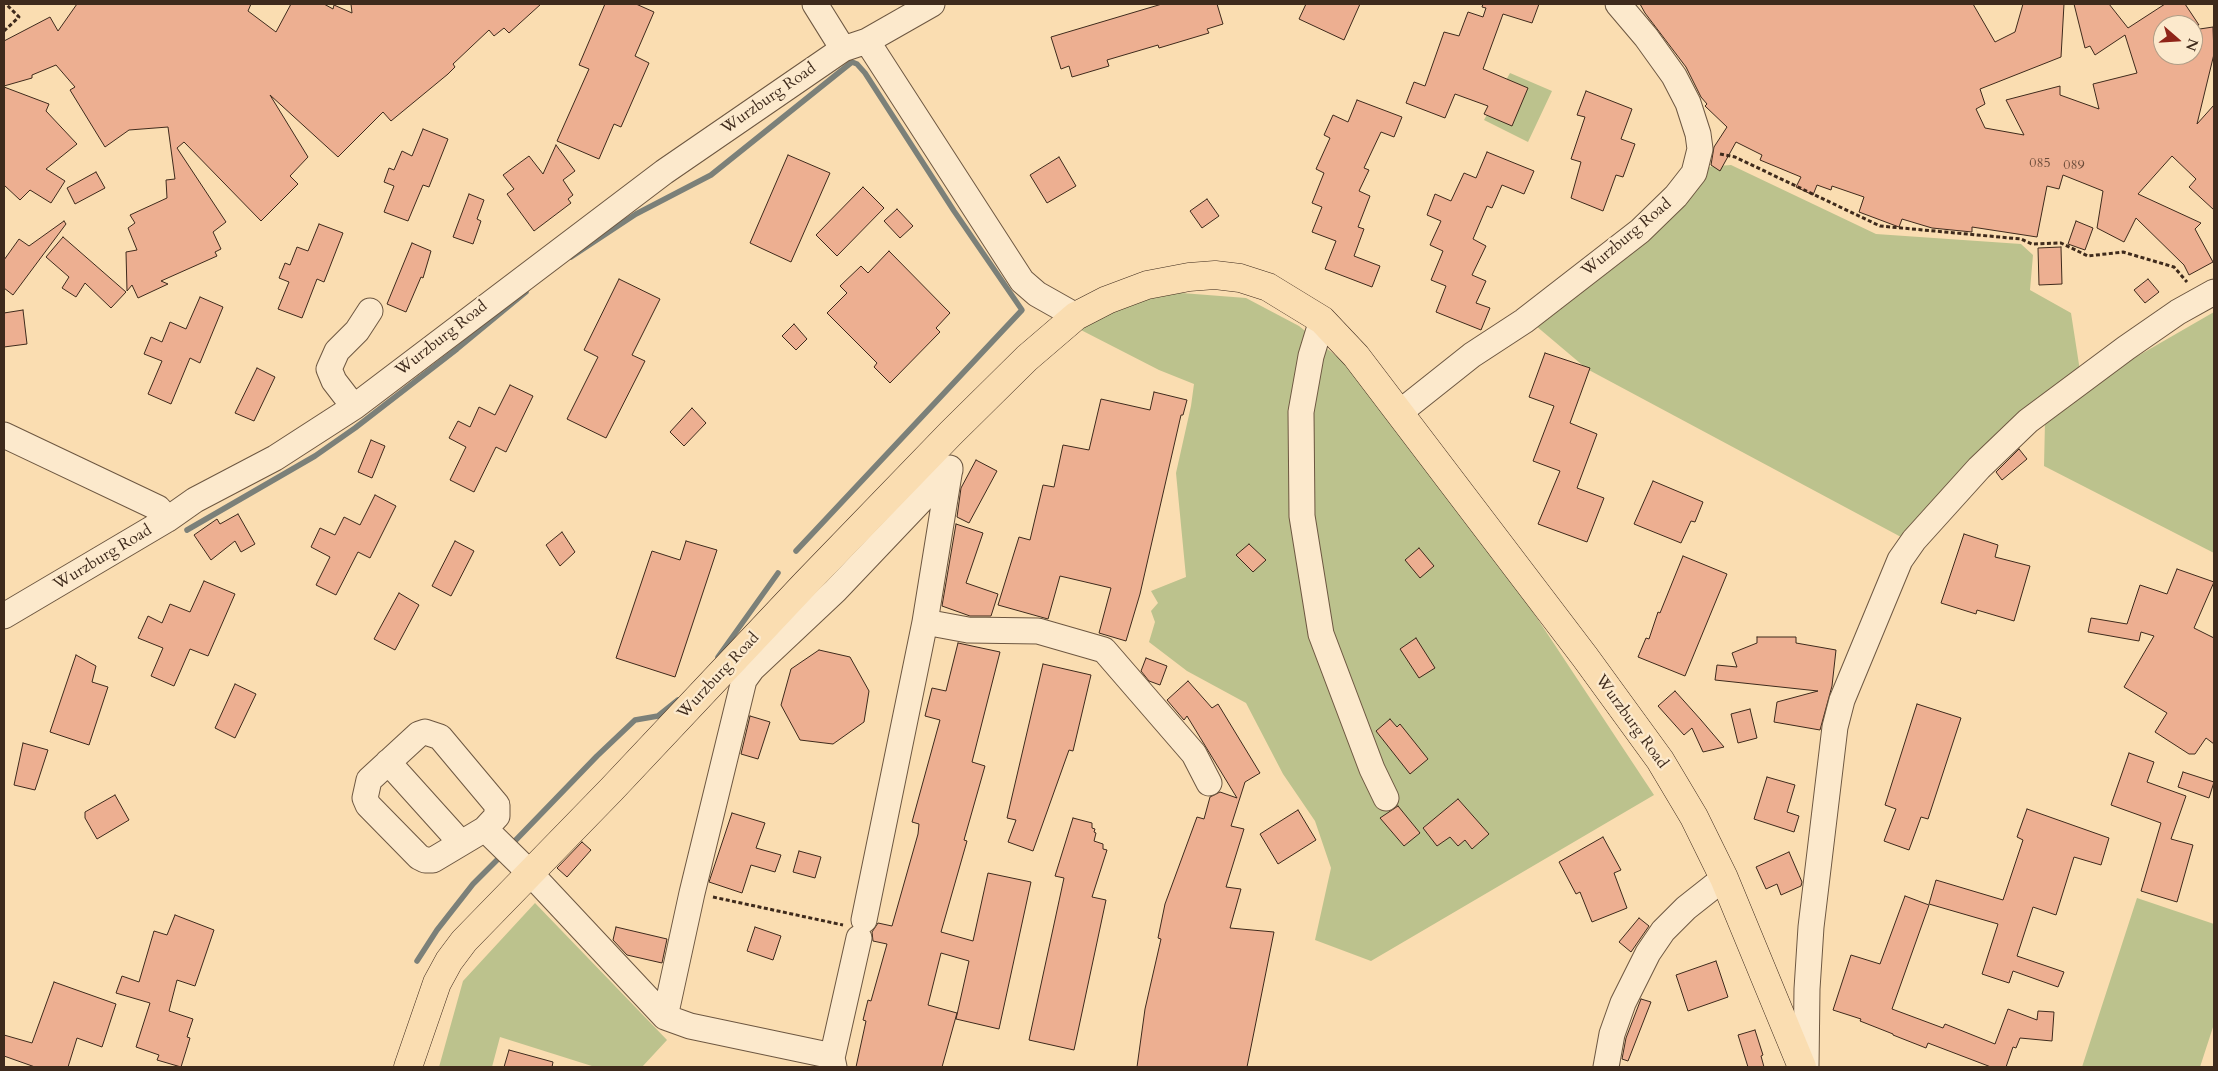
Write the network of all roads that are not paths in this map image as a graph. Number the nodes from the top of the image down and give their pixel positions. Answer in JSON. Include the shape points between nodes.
{"nodes":[{"id":1,"x":815,"y":4,"type":"edge"},
{"id":2,"x":932,"y":4,"type":"edge"},
{"id":3,"x":1618,"y":4,"type":"edge"},
{"id":4,"x":867,"y":40,"type":"junction"},
{"id":5,"x":843,"y":48,"type":"junction"},
{"id":6,"x":2208,"y":296,"type":"edge"},
{"id":7,"x":370,"y":310,"type":"dead end"},
{"id":8,"x":1076,"y":316,"type":"junction"},
{"id":9,"x":1322,"y":320,"type":"junction"},
{"id":10,"x":354,"y":407,"type":"junction"},
{"id":11,"x":1399,"y":413,"type":"junction"},
{"id":12,"x":951,"y":433,"type":"junction"},
{"id":13,"x":4,"y":435,"type":"edge"},
{"id":14,"x":950,"y":470,"type":"junction"},
{"id":15,"x":168,"y":520,"type":"junction"},
{"id":16,"x":4,"y":616,"type":"edge"},
{"id":17,"x":925,"y":622,"type":"junction"},
{"id":18,"x":388,"y":762,"type":"junction"},
{"id":19,"x":1209,"y":783,"type":"dead end"},
{"id":20,"x":1386,"y":798,"type":"dead end"},
{"id":21,"x":485,"y":828,"type":"junction"},
{"id":22,"x":461,"y":843,"type":"junction"},
{"id":23,"x":531,"y":874,"type":"junction"},
{"id":24,"x":1724,"y":878,"type":"junction"},
{"id":25,"x":665,"y":1017,"type":"junction"},
{"id":26,"x":833,"y":1063,"type":"edge"},
{"id":27,"x":408,"y":1067,"type":"edge"},
{"id":28,"x":1606,"y":1067,"type":"edge"},
{"id":29,"x":1802,"y":1067,"type":"edge"},
{"id":30,"x":1806,"y":1067,"type":"edge"}],
"edges":[{"from":1,"to":5,"type":"street"},
{"from":2,"to":4,"type":"street","name":"Wurzburg Road"},
{"from":3,"to":11,"type":"street","name":"Wurzburg Road","via":[[1646,36],[1688,103],[1700,150],[1691,179],[1640,231],[1524,321],[1472,354]]},
{"from":4,"to":5,"type":"street","name":"Wurzburg Road"},
{"from":4,"to":8,"type":"street","via":[[1022,281],[1037,294]]},
{"from":5,"to":10,"type":"street","name":"Wurzburg Road","via":[[664,172]]},
{"from":6,"to":30,"type":"street","via":[[2178,312],[2126,348],[2028,421],[1960,489],[1900,560],[1842,700],[1835,727],[1811,927]]},
{"from":7,"to":10,"type":"street","via":[[357,331],[336,351],[329,369]]},
{"from":8,"to":9,"type":"main road","name":"Wurzburg Road","via":[[1146,285],[1215,275],[1240,278],[1268,287]]},
{"from":8,"to":12,"type":"main road","name":"Wurzburg Road","via":[[1027,358]]},
{"from":9,"to":11,"type":"main road","name":"Wurzburg Road","via":[[1356,356]]},
{"from":9,"to":20,"type":"street","via":[[1301,412],[1302,516],[1322,634]]},
{"from":10,"to":15,"type":"street","name":"Wurzburg Road","via":[[275,458],[195,500]]},
{"from":11,"to":24,"type":"main road","name":"Wurzburg Road","via":[[1660,760],[1694,817]]},
{"from":12,"to":14,"type":"street"},
{"from":12,"to":23,"type":"main road","name":"Wurzburg Road"},
{"from":13,"to":15,"type":"street","via":[[158,508]]},
{"from":14,"to":17,"type":"street"},
{"from":14,"to":25,"type":"street","via":[[835,591],[744,680]]},
{"from":15,"to":16,"type":"street","name":"Wurzburg Road"},
{"from":17,"to":19,"type":"street","via":[[968,630],[1038,631],[1104,650],[1194,754]]},
{"from":17,"to":26,"type":"street","via":[[858,928]]},
{"from":18,"to":21,"type":"street","via":[[419,734],[425,732],[440,736],[497,805],[497,816]]},
{"from":18,"to":22,"type":"street"},
{"from":18,"to":22,"type":"street","via":[[369,780],[365,798],[368,805],[419,857],[426,860],[433,860]]},
{"from":21,"to":22,"type":"street"},
{"from":21,"to":23,"type":"street"},
{"from":23,"to":25,"type":"street"},
{"from":23,"to":27,"type":"main road","name":"Wurzburg Road","via":[[484,918],[449,961],[426,1012]]},
{"from":24,"to":28,"type":"street","via":[[1663,930],[1648,953],[1623,1003],[1612,1034]]},
{"from":24,"to":29,"type":"main road","name":"Wurzburg Road"},
{"from":25,"to":26,"type":"street","via":[[690,1026],[823,1054]]}]}
